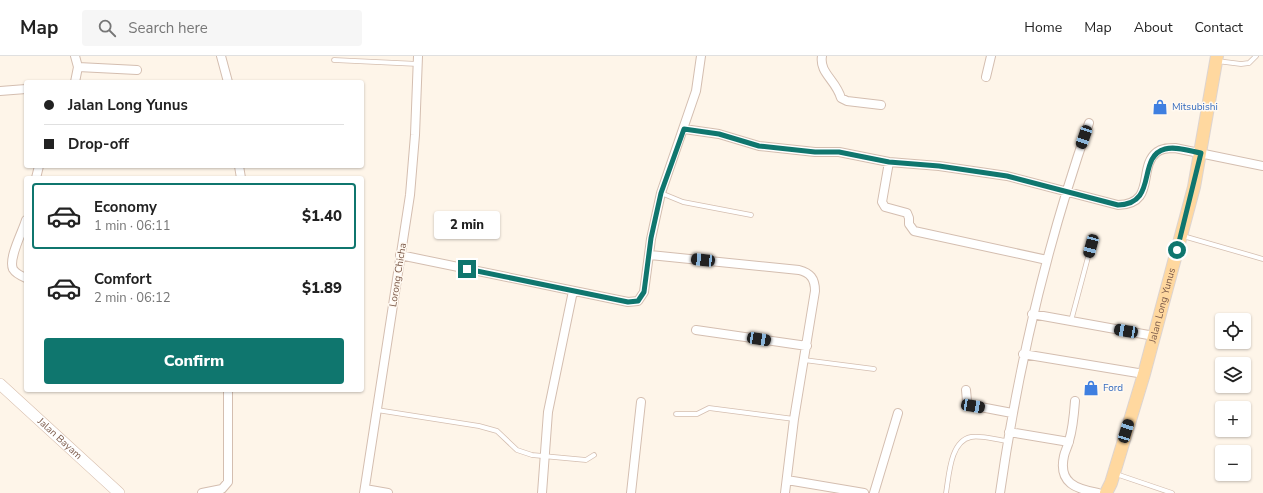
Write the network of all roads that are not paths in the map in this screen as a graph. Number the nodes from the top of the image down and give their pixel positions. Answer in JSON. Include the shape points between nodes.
{"nodes":[{"id":1,"x":75,"y":56,"type":"edge"},
{"id":2,"x":221,"y":56,"type":"edge"},
{"id":3,"x":701,"y":56,"type":"edge"},
{"id":4,"x":822,"y":56,"type":"edge"},
{"id":5,"x":991,"y":56,"type":"edge"},
{"id":6,"x":1256,"y":56,"type":"edge"},
{"id":7,"x":1217,"y":58,"type":"edge"},
{"id":8,"x":334,"y":60,"type":"dead end"},
{"id":9,"x":418,"y":60,"type":"edge"},
{"id":10,"x":78,"y":67,"type":"junction"},
{"id":11,"x":137,"y":70,"type":"dead end"},
{"id":12,"x":986,"y":77,"type":"dead end"},
{"id":13,"x":75,"y":80,"type":"edge"},
{"id":14,"x":227,"y":80,"type":"edge"},
{"id":15,"x":24,"y":89,"type":"edge"},
{"id":16,"x":0,"y":91,"type":"edge"},
{"id":17,"x":881,"y":105,"type":"dead end"},
{"id":18,"x":1089,"y":123,"type":"dead end"},
{"id":19,"x":684,"y":129,"type":"junction"},
{"id":20,"x":1201,"y":153,"type":"junction"},
{"id":21,"x":889,"y":162,"type":"junction"},
{"id":22,"x":1263,"y":166,"type":"edge"},
{"id":23,"x":1065,"y":192,"type":"junction"},
{"id":24,"x":661,"y":193,"type":"junction"},
{"id":25,"x":751,"y":215,"type":"dead end"},
{"id":26,"x":24,"y":226,"type":"edge"},
{"id":27,"x":1181,"y":235,"type":"junction"},
{"id":28,"x":1091,"y":246,"type":"dead end"},
{"id":29,"x":400,"y":255,"type":"junction"},
{"id":30,"x":650,"y":255,"type":"junction"},
{"id":31,"x":1263,"y":259,"type":"edge"},
{"id":32,"x":1047,"y":260,"type":"junction"},
{"id":33,"x":24,"y":277,"type":"edge"},
{"id":34,"x":573,"y":291,"type":"junction"},
{"id":35,"x":1032,"y":314,"type":"junction"},
{"id":36,"x":1071,"y":321,"type":"junction"},
{"id":37,"x":696,"y":330,"type":"dead end"},
{"id":38,"x":1154,"y":336,"type":"junction"},
{"id":39,"x":807,"y":346,"type":"junction"},
{"id":40,"x":1023,"y":354,"type":"junction"},
{"id":41,"x":804,"y":360,"type":"junction"},
{"id":42,"x":874,"y":369,"type":"dead end"},
{"id":43,"x":1144,"y":374,"type":"junction"},
{"id":44,"x":0,"y":384,"type":"edge"},
{"id":45,"x":966,"y":390,"type":"dead end"},
{"id":46,"x":228,"y":392,"type":"edge"},
{"id":47,"x":1075,"y":401,"type":"dead end"},
{"id":48,"x":641,"y":402,"type":"dead end"},
{"id":49,"x":377,"y":410,"type":"junction"},
{"id":50,"x":898,"y":413,"type":"dead end"},
{"id":51,"x":1012,"y":413,"type":"junction"},
{"id":52,"x":676,"y":414,"type":"dead end"},
{"id":53,"x":794,"y":419,"type":"junction"},
{"id":54,"x":1009,"y":432,"type":"junction"},
{"id":55,"x":1008,"y":441,"type":"junction"},
{"id":56,"x":1069,"y":442,"type":"junction"},
{"id":57,"x":594,"y":455,"type":"dead end"},
{"id":58,"x":543,"y":456,"type":"junction"},
{"id":59,"x":787,"y":480,"type":"junction"},
{"id":60,"x":1110,"y":486,"type":"edge"},
{"id":61,"x":365,"y":491,"type":"edge"},
{"id":62,"x":119,"y":493,"type":"edge"},
{"id":63,"x":202,"y":493,"type":"edge"},
{"id":64,"x":388,"y":493,"type":"edge"},
{"id":65,"x":542,"y":493,"type":"edge"},
{"id":66,"x":631,"y":493,"type":"edge"},
{"id":67,"x":785,"y":493,"type":"edge"},
{"id":68,"x":864,"y":493,"type":"edge"},
{"id":69,"x":874,"y":493,"type":"edge"},
{"id":70,"x":946,"y":493,"type":"edge"},
{"id":71,"x":1000,"y":493,"type":"edge"},
{"id":72,"x":1098,"y":493,"type":"edge"},
{"id":73,"x":1172,"y":493,"type":"edge"}],
"edges":[{"from":1,"to":10,"type":"street"},
{"from":2,"to":14,"type":"street"},
{"from":3,"to":19,"type":"street","via":[[696,91]]},
{"from":4,"to":17,"type":"street","via":[[824,71],[835,83],[841,98]]},
{"from":5,"to":12,"type":"street"},
{"from":6,"to":7,"type":"lane","via":[[1250,63],[1241,64]]},
{"from":7,"to":20,"type":"main road","name":"Jalan Long Yunus"},
{"from":8,"to":9,"type":"lane"},
{"from":9,"to":29,"type":"street","name":"Lorong Chicha","via":[[410,195]]},
{"from":10,"to":11,"type":"street"},
{"from":10,"to":13,"type":"street"},
{"from":15,"to":16,"type":"street"},
{"from":18,"to":23,"type":"street"},
{"from":19,"to":21,"type":"street","via":[[719,134],[759,146],[839,152]]},
{"from":19,"to":24,"type":"street"},
{"from":20,"to":22,"type":"street"},
{"from":20,"to":23,"type":"street","via":[[1176,148],[1157,152],[1151,161],[1141,194],[1136,201],[1129,204],[1118,205]]},
{"from":20,"to":27,"type":"main road","name":"Jalan Long Yunus"},
{"from":21,"to":23,"type":"street","via":[[1007,176]]},
{"from":21,"to":32,"type":"street","via":[[882,202],[885,207],[907,213],[911,229],[914,231]]},
{"from":23,"to":32,"type":"street"},
{"from":24,"to":25,"type":"lane","via":[[682,202]]},
{"from":24,"to":30,"type":"street"},
{"from":26,"to":33,"type":"street","via":[[12,261],[13,269]]},
{"from":27,"to":31,"type":"lane"},
{"from":27,"to":38,"type":"main road","name":"Jalan Long Yunus"},
{"from":28,"to":36,"type":"lane"},
{"from":29,"to":34,"type":"street"},
{"from":29,"to":49,"type":"street","name":"Lorong Chicha"},
{"from":30,"to":34,"type":"street","via":[[644,292],[638,301],[628,302]]},
{"from":30,"to":39,"type":"street","via":[[806,272],[812,276],[815,283]]},
{"from":32,"to":35,"type":"street"},
{"from":34,"to":58,"type":"street","via":[[548,412]]},
{"from":35,"to":36,"type":"street"},
{"from":35,"to":40,"type":"street"},
{"from":36,"to":38,"type":"street"},
{"from":37,"to":39,"type":"street"},
{"from":38,"to":43,"type":"main road","name":"Jalan Long Yunus"},
{"from":39,"to":41,"type":"street"},
{"from":40,"to":43,"type":"street"},
{"from":40,"to":51,"type":"street"},
{"from":41,"to":42,"type":"lane"},
{"from":41,"to":53,"type":"street"},
{"from":43,"to":60,"type":"main road","name":"Jalan Long Yunus"},
{"from":44,"to":62,"type":"main road","name":"Jalan Bayam"},
{"from":45,"to":51,"type":"street","via":[[970,405]]},
{"from":46,"to":63,"type":"street","via":[[228,482],[222,489]]},
{"from":47,"to":56,"type":"street"},
{"from":48,"to":66,"type":"street"},
{"from":49,"to":58,"type":"lane","via":[[479,426],[497,431],[517,450]]},
{"from":49,"to":61,"type":"street","name":"Lorong Chicha"},
{"from":50,"to":69,"type":"street"},
{"from":51,"to":54,"type":"street"},
{"from":52,"to":53,"type":"lane","via":[[697,414],[709,408]]},
{"from":53,"to":59,"type":"street"},
{"from":54,"to":55,"type":"street"},
{"from":54,"to":56,"type":"street"},
{"from":55,"to":70,"type":"lane","via":[[972,437],[964,440],[956,449]]},
{"from":55,"to":71,"type":"street"},
{"from":56,"to":72,"type":"street","via":[[1064,456],[1065,477],[1079,489]]},
{"from":57,"to":58,"type":"lane","via":[[586,460]]},
{"from":58,"to":65,"type":"street"},
{"from":59,"to":67,"type":"street"},
{"from":59,"to":68,"type":"street"},
{"from":60,"to":73,"type":"lane"},
{"from":61,"to":64,"type":"street"}]}
